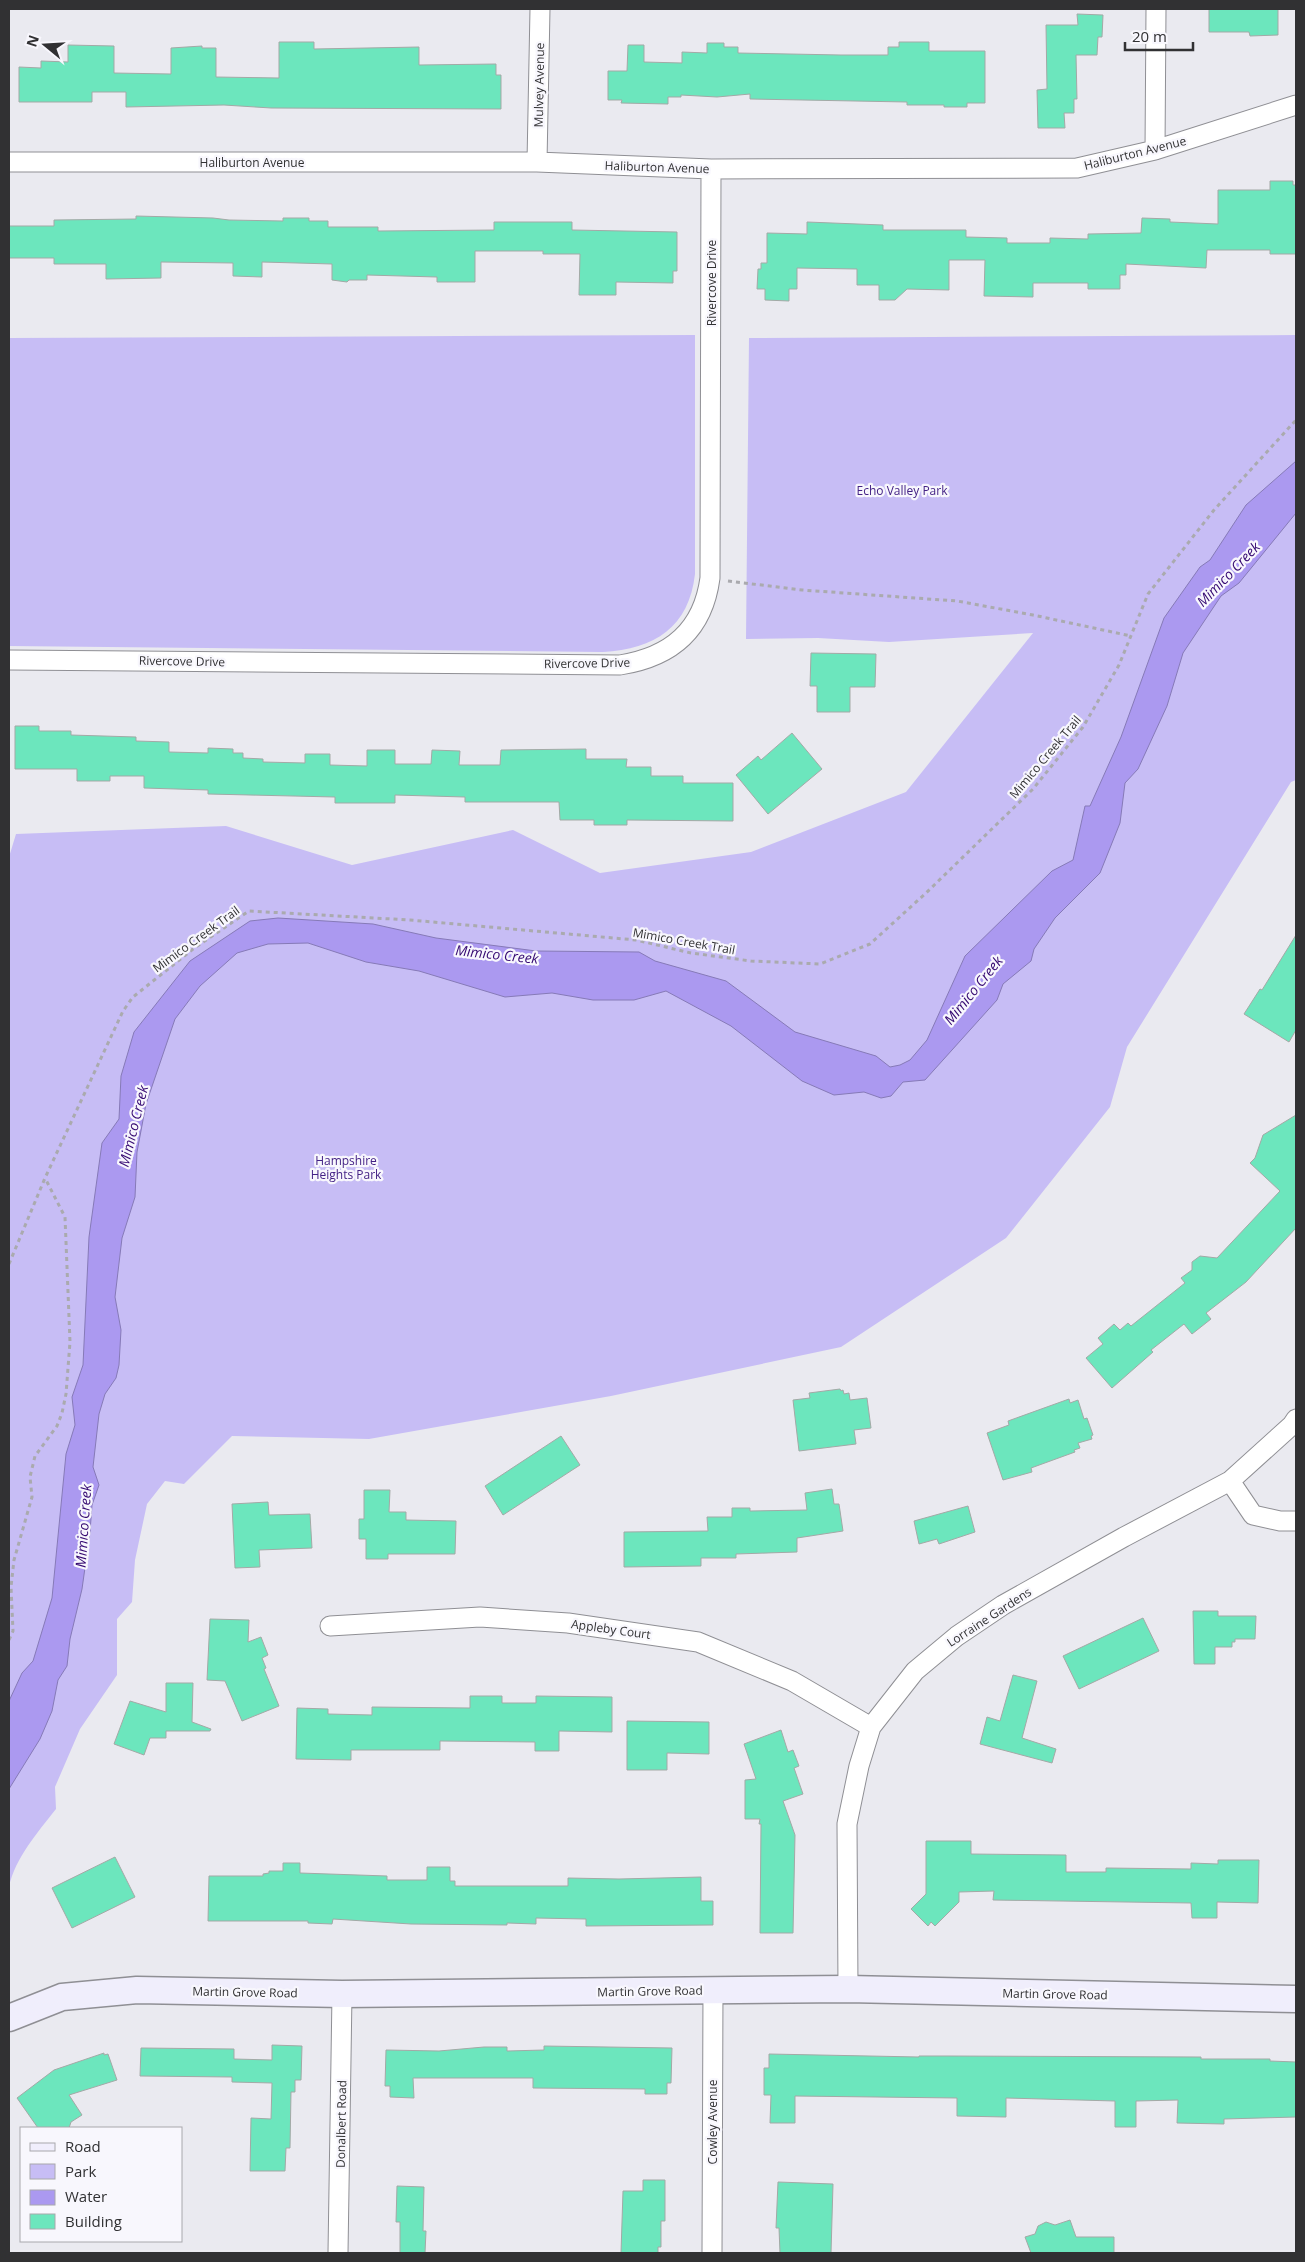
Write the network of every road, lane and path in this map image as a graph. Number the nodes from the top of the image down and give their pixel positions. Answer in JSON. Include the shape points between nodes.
{"nodes":[{"id":1,"x":540,"y":9,"type":"edge"},
{"id":2,"x":1156,"y":9,"type":"edge"},
{"id":3,"x":1296,"y":105,"type":"edge"},
{"id":4,"x":1155,"y":150,"type":"junction"},
{"id":5,"x":9,"y":162,"type":"edge"},
{"id":6,"x":537,"y":162,"type":"junction"},
{"id":7,"x":711,"y":169,"type":"junction"},
{"id":8,"x":1296,"y":420,"type":"edge"},
{"id":9,"x":710,"y":578,"type":"junction"},
{"id":10,"x":1131,"y":636,"type":"junction"},
{"id":11,"x":9,"y":660,"type":"edge"},
{"id":12,"x":45,"y":1178,"type":"junction"},
{"id":13,"x":9,"y":1264,"type":"edge"},
{"id":14,"x":1296,"y":1419,"type":"edge"},
{"id":15,"x":1230,"y":1480,"type":"junction"},
{"id":16,"x":1296,"y":1522,"type":"edge"},
{"id":17,"x":330,"y":1626,"type":"dead end"},
{"id":18,"x":9,"y":1640,"type":"edge"},
{"id":19,"x":871,"y":1727,"type":"junction"},
{"id":20,"x":848,"y":1989,"type":"junction"},
{"id":21,"x":713,"y":1990,"type":"junction"},
{"id":22,"x":342,"y":1994,"type":"junction"},
{"id":23,"x":1296,"y":1999,"type":"edge"},
{"id":24,"x":9,"y":2018,"type":"edge"},
{"id":25,"x":338,"y":2253,"type":"edge"},
{"id":26,"x":712,"y":2253,"type":"edge"}],
"edges":[{"from":1,"to":6,"type":"street","name":"Mulvey Avenue"},
{"from":2,"to":4,"type":"street"},
{"from":3,"to":4,"type":"street","name":"Haliburton Avenue"},
{"from":4,"to":7,"type":"street","name":"Haliburton Avenue","via":[[1077,168]]},
{"from":5,"to":6,"type":"street","name":"Haliburton Avenue"},
{"from":6,"to":7,"type":"street","name":"Haliburton Avenue"},
{"from":7,"to":9,"type":"street","name":"Rivercove Drive"},
{"from":8,"to":10,"type":"path","name":"Mimico Creek Trail","via":[[1214,510],[1148,594]]},
{"from":9,"to":10,"type":"path","via":[[802,590],[957,601]]},
{"from":9,"to":11,"type":"street","name":"Rivercove Drive","via":[[708,598],[700,615],[677,643],[646,660],[620,665]]},
{"from":10,"to":12,"type":"path","name":"Mimico Creek Trail","via":[[1119,665],[1083,727],[1033,788],[870,944],[820,964],[751,961],[691,953],[636,940],[410,920],[249,911],[193,950],[134,998],[123,1011]]},
{"from":12,"to":13,"type":"path","name":"Mimico Creek Trail"},
{"from":12,"to":18,"type":"path","via":[[65,1217],[69,1350],[62,1413],[57,1426],[35,1456],[30,1477],[32,1497],[14,1560],[11,1587],[13,1630]]},
{"from":14,"to":15,"type":"street","name":"Lorraine Gardens"},
{"from":15,"to":16,"type":"street","via":[[1253,1515]]},
{"from":15,"to":19,"type":"street","name":"Lorraine Gardens","via":[[1004,1605],[958,1636],[915,1671]]},
{"from":17,"to":19,"type":"street","name":"Appleby Court","via":[[480,1616],[568,1623],[698,1642],[792,1681]]},
{"from":19,"to":20,"type":"street","name":"Lorraine Gardens","via":[[847,1824]]},
{"from":20,"to":21,"type":"main road","name":"Martin Grove Road"},
{"from":20,"to":23,"type":"main road","name":"Martin Grove Road"},
{"from":21,"to":22,"type":"main road","name":"Martin Grove Road"},
{"from":21,"to":26,"type":"street","name":"Cowley Avenue"},
{"from":22,"to":24,"type":"main road","name":"Martin Grove Road","via":[[100,1992],[62,1997]]},
{"from":22,"to":25,"type":"street","name":"Donalbert Road"}]}
